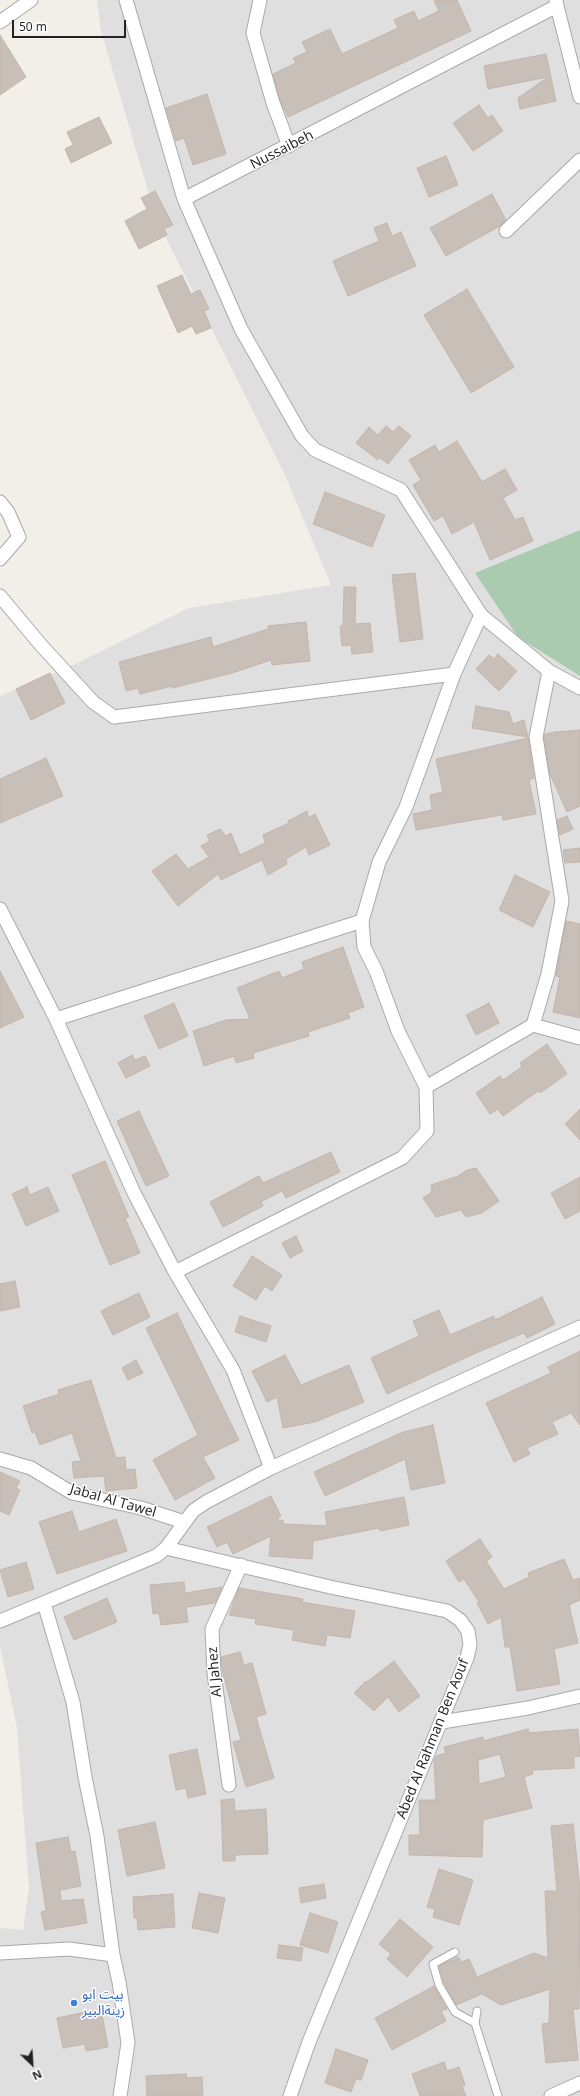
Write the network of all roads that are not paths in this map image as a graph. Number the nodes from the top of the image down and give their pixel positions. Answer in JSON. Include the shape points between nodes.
{"nodes":[{"id":1,"x":31,"y":0,"type":"edge"},
{"id":2,"x":126,"y":0,"type":"edge"},
{"id":3,"x":260,"y":0,"type":"edge"},
{"id":4,"x":557,"y":3,"type":"edge"},
{"id":5,"x":0,"y":22,"type":"edge"},
{"id":6,"x":580,"y":97,"type":"edge"},
{"id":7,"x":289,"y":146,"type":"junction"},
{"id":8,"x":580,"y":160,"type":"edge"},
{"id":9,"x":184,"y":200,"type":"junction"},
{"id":10,"x":506,"y":231,"type":"dead end"},
{"id":11,"x":0,"y":502,"type":"edge"},
{"id":12,"x":0,"y":559,"type":"edge"},
{"id":13,"x":0,"y":596,"type":"edge"},
{"id":14,"x":481,"y":615,"type":"junction"},
{"id":15,"x":549,"y":671,"type":"junction"},
{"id":16,"x":454,"y":674,"type":"junction"},
{"id":17,"x":580,"y":688,"type":"edge"},
{"id":18,"x":0,"y":909,"type":"edge"},
{"id":19,"x":362,"y":921,"type":"junction"},
{"id":20,"x":56,"y":1019,"type":"junction"},
{"id":21,"x":533,"y":1025,"type":"junction"},
{"id":22,"x":580,"y":1038,"type":"edge"},
{"id":23,"x":426,"y":1087,"type":"junction"},
{"id":24,"x":175,"y":1272,"type":"junction"},
{"id":25,"x":580,"y":1327,"type":"edge"},
{"id":26,"x":0,"y":1459,"type":"edge"},
{"id":27,"x":271,"y":1468,"type":"junction"},
{"id":28,"x":184,"y":1522,"type":"junction"},
{"id":29,"x":166,"y":1548,"type":"junction"},
{"id":30,"x":241,"y":1564,"type":"junction"},
{"id":31,"x":44,"y":1603,"type":"junction"},
{"id":32,"x":0,"y":1622,"type":"edge"},
{"id":33,"x":580,"y":1696,"type":"edge"},
{"id":34,"x":442,"y":1722,"type":"junction"},
{"id":35,"x":229,"y":1785,"type":"dead end"},
{"id":36,"x":455,"y":1952,"type":"dead end"},
{"id":37,"x":0,"y":1954,"type":"edge"},
{"id":38,"x":112,"y":1955,"type":"junction"},
{"id":39,"x":477,"y":2011,"type":"dead end"},
{"id":40,"x":476,"y":2023,"type":"junction"},
{"id":41,"x":580,"y":2083,"type":"edge"},
{"id":42,"x":120,"y":2096,"type":"edge"},
{"id":43,"x":290,"y":2096,"type":"edge"},
{"id":44,"x":498,"y":2096,"type":"edge"},
{"id":45,"x":551,"y":2096,"type":"edge"}],
"edges":[{"from":1,"to":5,"type":"street"},
{"from":2,"to":9,"type":"street"},
{"from":3,"to":7,"type":"street","via":[[253,33],[273,103]]},
{"from":4,"to":6,"type":"street"},
{"from":4,"to":7,"type":"street","name":"Nussaibeh"},
{"from":7,"to":9,"type":"street","name":"Nussaibeh"},
{"from":8,"to":10,"type":"street"},
{"from":9,"to":14,"type":"street","via":[[241,329],[302,436],[315,450],[401,490]]},
{"from":11,"to":12,"type":"street","via":[[8,512],[19,537]]},
{"from":13,"to":16,"type":"street","via":[[93,702],[114,717]]},
{"from":14,"to":15,"type":"street"},
{"from":14,"to":16,"type":"street"},
{"from":15,"to":17,"type":"street"},
{"from":15,"to":21,"type":"street","via":[[536,737],[562,901],[548,974]]},
{"from":16,"to":19,"type":"street","via":[[406,807],[379,862]]},
{"from":18,"to":20,"type":"street"},
{"from":19,"to":20,"type":"street"},
{"from":19,"to":23,"type":"street","via":[[364,947],[376,971],[398,1031]]},
{"from":20,"to":24,"type":"street","via":[[134,1193]]},
{"from":21,"to":22,"type":"street"},
{"from":21,"to":23,"type":"street"},
{"from":23,"to":24,"type":"street","via":[[427,1131],[402,1158]]},
{"from":24,"to":27,"type":"street","via":[[234,1370]]},
{"from":25,"to":27,"type":"street"},
{"from":26,"to":28,"type":"street","name":"Jabal Al Tawel","via":[[31,1468],[72,1493],[141,1508]]},
{"from":27,"to":28,"type":"street","via":[[206,1502],[193,1511]]},
{"from":28,"to":29,"type":"street"},
{"from":29,"to":30,"type":"street","name":"Abed Al Rahman Ben Aouf"},
{"from":29,"to":31,"type":"street","via":[[156,1556]]},
{"from":30,"to":34,"type":"street","name":"Abed Al Rahman Ben Aouf","via":[[330,1587],[447,1611],[460,1620],[468,1631],[470,1645]]},
{"from":30,"to":35,"type":"street","name":"Al Jahez","via":[[212,1629],[214,1673]]},
{"from":31,"to":32,"type":"street"},
{"from":31,"to":38,"type":"street","via":[[73,1702],[97,1836]]},
{"from":33,"to":34,"type":"street","via":[[528,1708]]},
{"from":34,"to":43,"type":"street","name":"Abed Al Rahman Ben Aouf","via":[[309,2042]]},
{"from":36,"to":40,"type":"lane","via":[[433,1964],[439,1985],[455,2012]]},
{"from":37,"to":38,"type":"street","via":[[69,1949]]},
{"from":38,"to":42,"type":"street","via":[[120,1982],[128,2043]]},
{"from":39,"to":40,"type":"lane"},
{"from":40,"to":44,"type":"lane"},
{"from":41,"to":45,"type":"street"}]}
